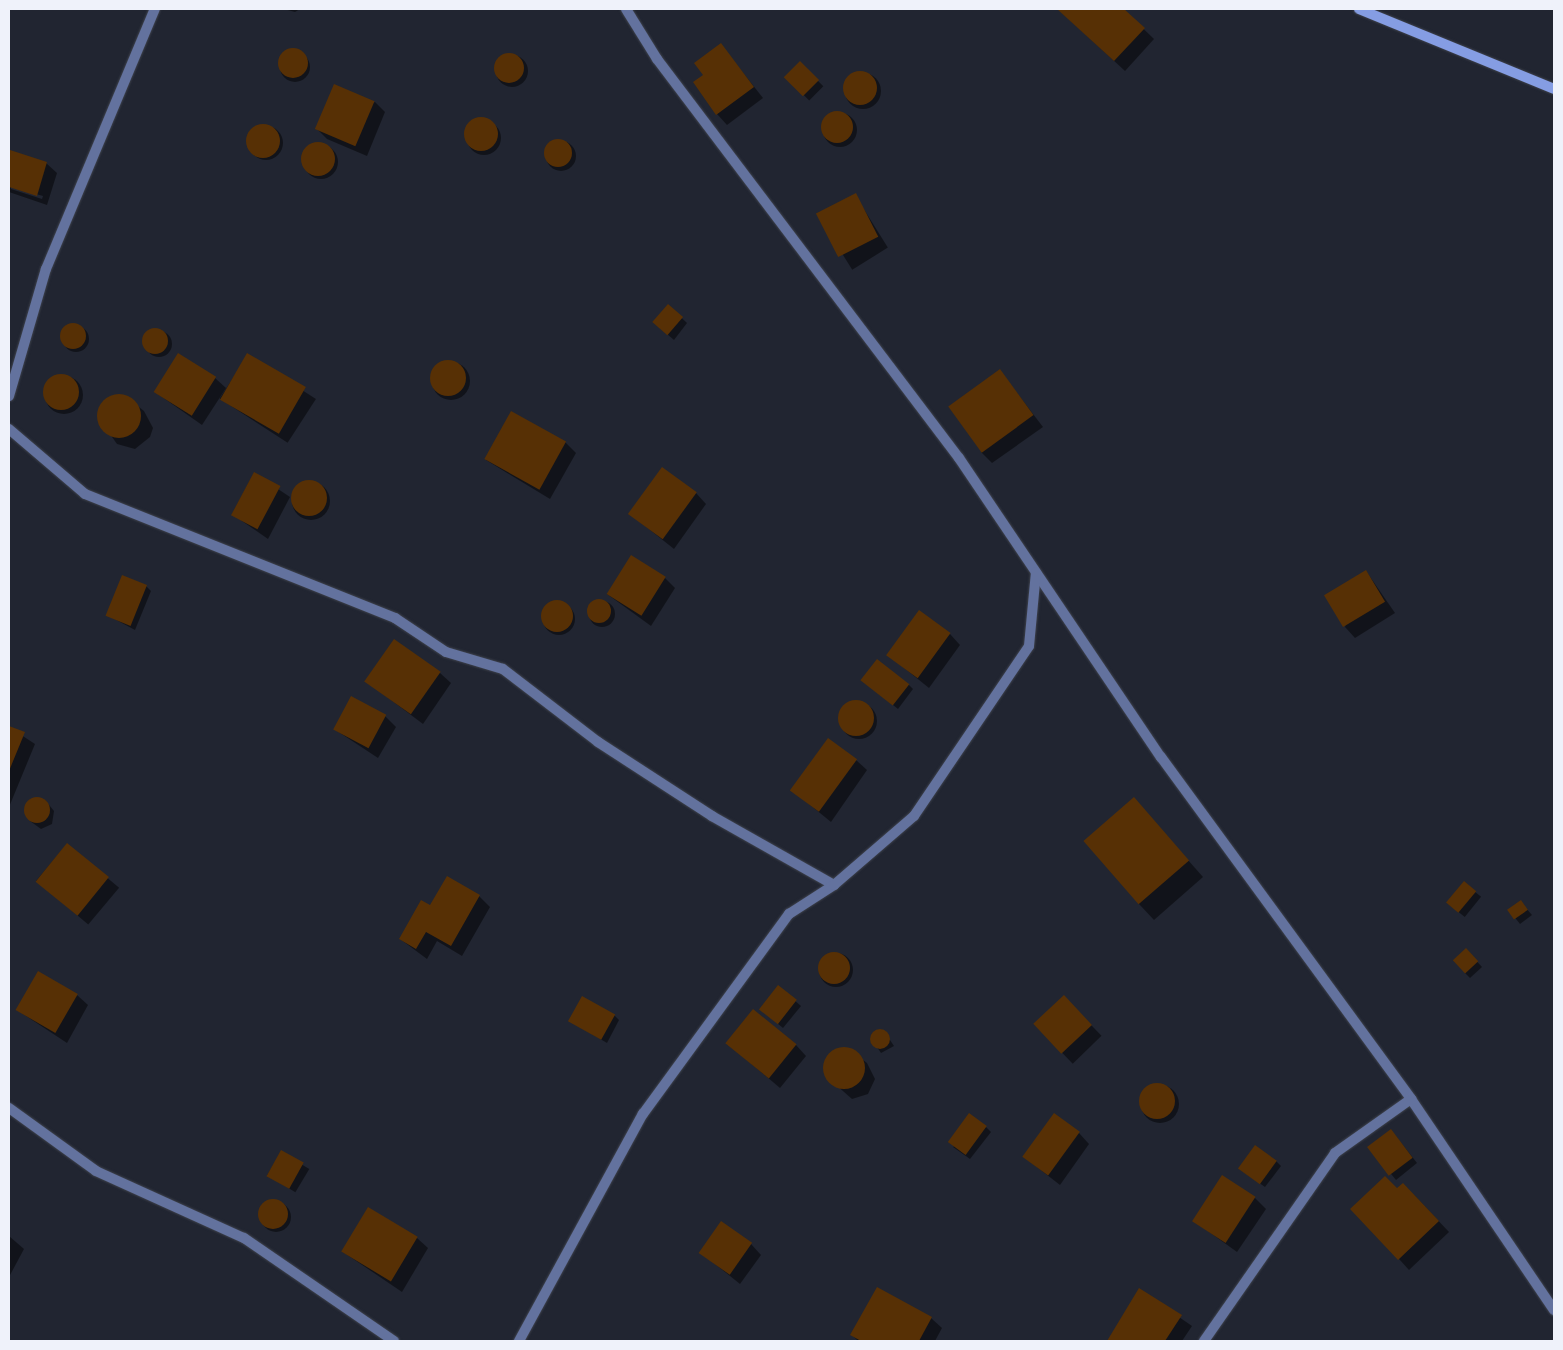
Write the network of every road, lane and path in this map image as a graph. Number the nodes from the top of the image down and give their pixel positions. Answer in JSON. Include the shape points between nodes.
{"nodes":[{"id":1,"x":155,"y":9,"type":"edge"},
{"id":2,"x":626,"y":9,"type":"edge"},
{"id":3,"x":1359,"y":9,"type":"edge"},
{"id":4,"x":1554,"y":90,"type":"edge"},
{"id":5,"x":9,"y":396,"type":"edge"},
{"id":6,"x":9,"y":429,"type":"edge"},
{"id":7,"x":1036,"y":572,"type":"junction"},
{"id":8,"x":834,"y":885,"type":"junction"},
{"id":9,"x":1411,"y":1099,"type":"junction"},
{"id":10,"x":9,"y":1108,"type":"edge"},
{"id":11,"x":1554,"y":1310,"type":"edge"},
{"id":12,"x":394,"y":1341,"type":"edge"},
{"id":13,"x":520,"y":1341,"type":"edge"},
{"id":14,"x":1204,"y":1341,"type":"edge"}],
"edges":[{"from":1,"to":5,"type":"street","via":[[46,269]]},
{"from":2,"to":7,"type":"street","via":[[657,59],[918,404]]},
{"from":3,"to":4,"type":"street"},
{"from":6,"to":8,"type":"street","via":[[85,494],[396,618],[446,652],[503,669],[598,742],[712,816]]},
{"from":7,"to":8,"type":"street","via":[[1029,646],[914,816]]},
{"from":7,"to":9,"type":"street","via":[[1161,757]]},
{"from":8,"to":13,"type":"street","via":[[789,914],[644,1114]]},
{"from":9,"to":11,"type":"street"},
{"from":9,"to":14,"type":"street","via":[[1336,1152]]},
{"from":10,"to":12,"type":"street","via":[[96,1171],[244,1238]]}]}
